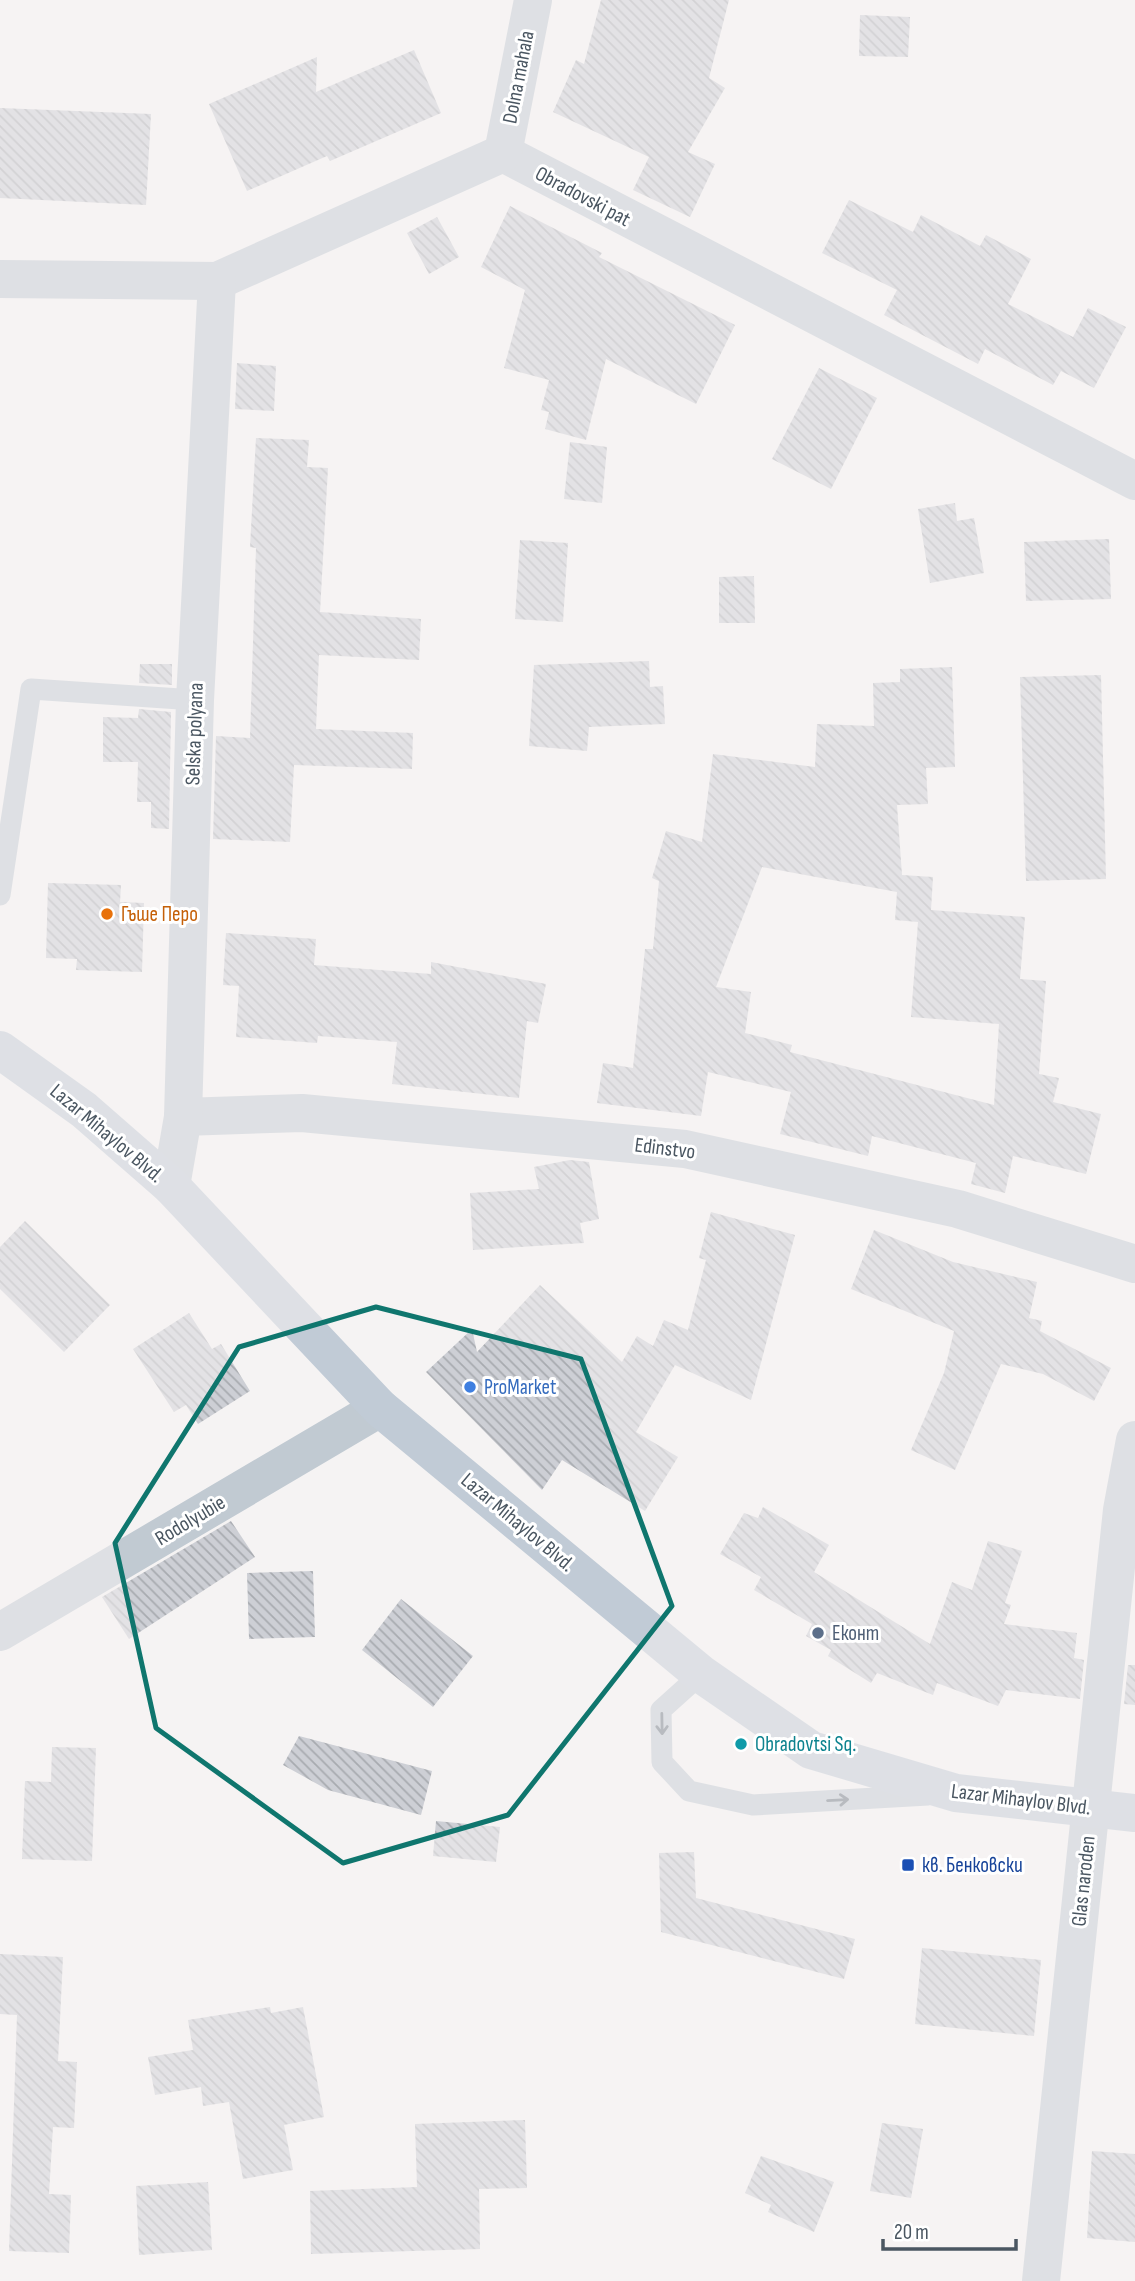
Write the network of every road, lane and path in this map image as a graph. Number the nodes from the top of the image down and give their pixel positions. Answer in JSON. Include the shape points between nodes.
{"nodes":[{"id":1,"x":533,"y":0,"type":"edge"},
{"id":2,"x":503,"y":153,"type":"junction"},
{"id":3,"x":0,"y":279,"type":"edge"},
{"id":4,"x":217,"y":281,"type":"junction"},
{"id":5,"x":1135,"y":481,"type":"edge"},
{"id":6,"x":195,"y":700,"type":"junction"},
{"id":7,"x":0,"y":895,"type":"edge"},
{"id":8,"x":0,"y":1050,"type":"edge"},
{"id":9,"x":183,"y":1117,"type":"junction"},
{"id":10,"x":171,"y":1186,"type":"junction"},
{"id":11,"x":1135,"y":1264,"type":"edge"},
{"id":12,"x":380,"y":1408,"type":"junction"},
{"id":13,"x":1135,"y":1440,"type":"edge"},
{"id":14,"x":0,"y":1632,"type":"edge"},
{"id":15,"x":701,"y":1674,"type":"junction"},
{"id":16,"x":956,"y":1793,"type":"junction"},
{"id":17,"x":1091,"y":1808,"type":"junction"},
{"id":18,"x":1135,"y":1813,"type":"edge"},
{"id":19,"x":1041,"y":2281,"type":"edge"}],
"edges":[{"from":1,"to":2,"type":"street","name":"Dolna mahala"},
{"from":2,"to":4,"type":"street"},
{"from":2,"to":5,"type":"street","name":"Obradovski pat"},
{"from":3,"to":4,"type":"street"},
{"from":4,"to":6,"type":"street","name":"Selska polyana"},
{"from":6,"to":7,"type":"lane","via":[[31,689]]},
{"from":6,"to":9,"type":"street","name":"Selska polyana"},
{"from":8,"to":10,"type":"street","name":"Lazar Mihaylov Blvd.","via":[[84,1110]]},
{"from":9,"to":10,"type":"street","name":"Selska polyana"},
{"from":9,"to":11,"type":"street","name":"Edinstvo","via":[[302,1114],[685,1149],[958,1209]]},
{"from":10,"to":12,"type":"street","name":"Lazar Mihaylov Blvd."},
{"from":12,"to":14,"type":"street","name":"Rodolyubie"},
{"from":12,"to":15,"type":"street","name":"Lazar Mihaylov Blvd."},
{"from":13,"to":17,"type":"street","name":"Glas naroden","via":[[1122,1510]]},
{"from":15,"to":16,"type":"street","name":"Lazar Mihaylov Blvd.","via":[[811,1750]]},
{"from":15,"to":16,"type":"lane","one_way":true,"via":[[661,1710],[662,1762],[689,1791],[754,1805]]},
{"from":16,"to":17,"type":"street","name":"Lazar Mihaylov Blvd."},
{"from":17,"to":18,"type":"street","name":"Lazar Mihaylov Blvd."},
{"from":17,"to":19,"type":"street","name":"Glas naroden"}]}
